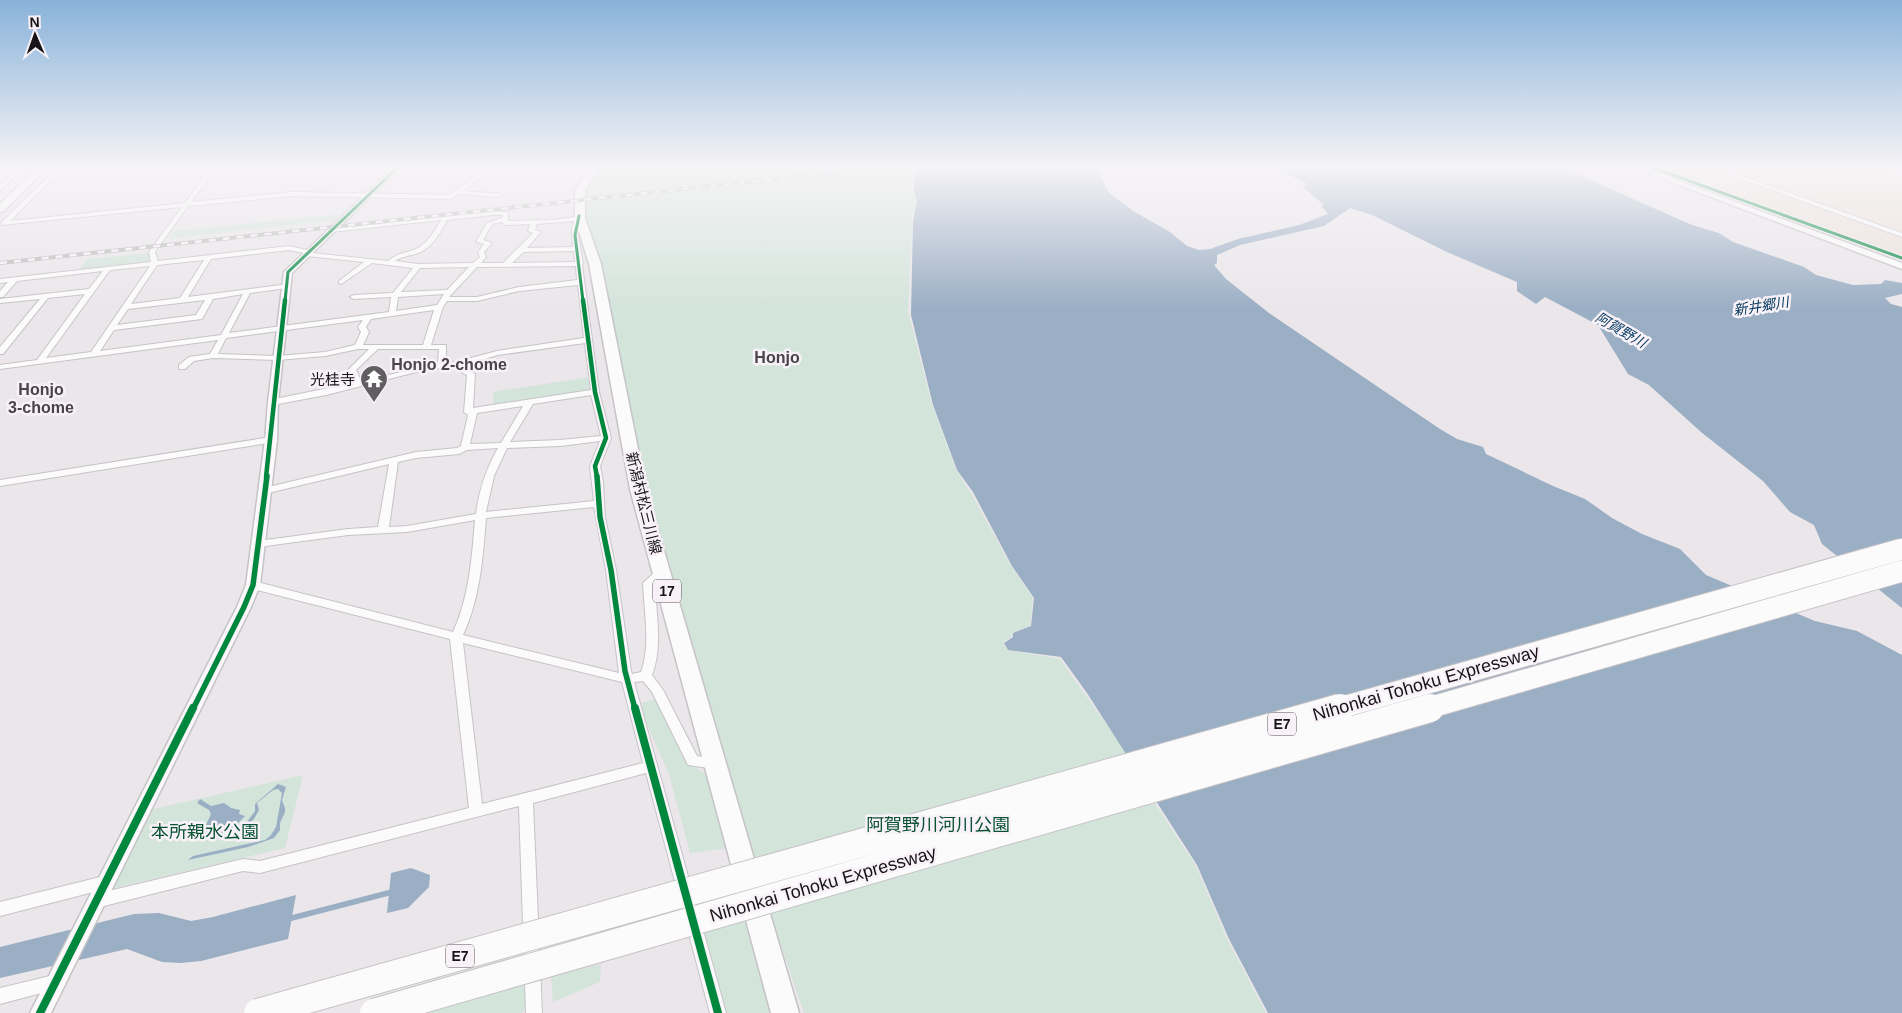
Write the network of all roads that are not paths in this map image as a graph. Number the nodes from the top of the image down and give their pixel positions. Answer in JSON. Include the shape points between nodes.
{"nodes":[{"id":1,"x":12,"y":214,"type":"edge"},
{"id":2,"x":97,"y":214,"type":"edge"},
{"id":3,"x":180,"y":214,"type":"edge"},
{"id":4,"x":348,"y":214,"type":"edge"},
{"id":5,"x":490,"y":214,"type":"edge"},
{"id":6,"x":506,"y":214,"type":"edge"},
{"id":7,"x":1762,"y":214,"type":"edge"},
{"id":8,"x":1844,"y":214,"type":"edge"},
{"id":9,"x":579,"y":217,"type":"junction"},
{"id":10,"x":445,"y":218,"type":"junction"},
{"id":11,"x":504,"y":220,"type":"junction"},
{"id":12,"x":534,"y":223,"type":"junction"},
{"id":13,"x":2,"y":224,"type":"edge"},
{"id":14,"x":331,"y":230,"type":"junction"},
{"id":15,"x":1902,"y":235,"type":"edge"},
{"id":16,"x":578,"y":249,"type":"junction"},
{"id":17,"x":522,"y":250,"type":"junction"},
{"id":18,"x":308,"y":253,"type":"junction"},
{"id":19,"x":208,"y":258,"type":"junction"},
{"id":20,"x":369,"y":262,"type":"junction"},
{"id":21,"x":155,"y":263,"type":"junction"},
{"id":22,"x":389,"y":263,"type":"junction"},
{"id":23,"x":580,"y":264,"type":"junction"},
{"id":24,"x":418,"y":266,"type":"junction"},
{"id":25,"x":476,"y":266,"type":"junction"},
{"id":26,"x":504,"y":266,"type":"junction"},
{"id":27,"x":1902,"y":266,"type":"edge"},
{"id":28,"x":108,"y":269,"type":"junction"},
{"id":29,"x":15,"y":279,"type":"junction"},
{"id":30,"x":0,"y":281,"type":"edge"},
{"id":31,"x":341,"y":282,"type":"dead end"},
{"id":32,"x":582,"y":282,"type":"junction"},
{"id":33,"x":286,"y":286,"type":"junction"},
{"id":34,"x":91,"y":291,"type":"junction"},
{"id":35,"x":248,"y":292,"type":"junction"},
{"id":36,"x":450,"y":292,"type":"junction"},
{"id":37,"x":0,"y":295,"type":"edge"},
{"id":38,"x":395,"y":295,"type":"junction"},
{"id":39,"x":46,"y":296,"type":"junction"},
{"id":40,"x":210,"y":297,"type":"junction"},
{"id":41,"x":354,"y":297,"type":"dead end"},
{"id":42,"x":445,"y":299,"type":"junction"},
{"id":43,"x":184,"y":300,"type":"junction"},
{"id":44,"x":0,"y":301,"type":"edge"},
{"id":45,"x":127,"y":307,"type":"junction"},
{"id":46,"x":439,"y":307,"type":"junction"},
{"id":47,"x":392,"y":314,"type":"junction"},
{"id":48,"x":368,"y":317,"type":"junction"},
{"id":49,"x":112,"y":328,"type":"junction"},
{"id":50,"x":281,"y":330,"type":"junction"},
{"id":51,"x":222,"y":337,"type":"junction"},
{"id":52,"x":588,"y":340,"type":"junction"},
{"id":53,"x":358,"y":347,"type":"junction"},
{"id":54,"x":426,"y":347,"type":"junction"},
{"id":55,"x":376,"y":348,"type":"junction"},
{"id":56,"x":0,"y":352,"type":"edge"},
{"id":57,"x":94,"y":354,"type":"junction"},
{"id":58,"x":213,"y":356,"type":"junction"},
{"id":59,"x":278,"y":358,"type":"junction"},
{"id":60,"x":40,"y":362,"type":"junction"},
{"id":61,"x":461,"y":363,"type":"junction"},
{"id":62,"x":0,"y":366,"type":"edge"},
{"id":63,"x":442,"y":366,"type":"junction"},
{"id":64,"x":182,"y":367,"type":"dead end"},
{"id":65,"x":358,"y":384,"type":"junction"},
{"id":66,"x":595,"y":392,"type":"junction"},
{"id":67,"x":273,"y":402,"type":"junction"},
{"id":68,"x":530,"y":402,"type":"junction"},
{"id":69,"x":474,"y":411,"type":"junction"},
{"id":70,"x":606,"y":438,"type":"junction"},
{"id":71,"x":271,"y":440,"type":"junction"},
{"id":72,"x":505,"y":445,"type":"junction"},
{"id":73,"x":465,"y":447,"type":"junction"},
{"id":74,"x":394,"y":460,"type":"junction"},
{"id":75,"x":0,"y":483,"type":"edge"},
{"id":76,"x":264,"y":491,"type":"junction"},
{"id":77,"x":599,"y":504,"type":"junction"},
{"id":78,"x":480,"y":516,"type":"junction"},
{"id":79,"x":382,"y":530,"type":"junction"},
{"id":80,"x":258,"y":544,"type":"junction"},
{"id":81,"x":1902,"y":549,"type":"edge"},
{"id":82,"x":1902,"y":571,"type":"edge"},
{"id":83,"x":662,"y":572,"type":"junction"},
{"id":84,"x":253,"y":585,"type":"junction"},
{"id":85,"x":456,"y":637,"type":"junction"},
{"id":86,"x":646,"y":676,"type":"junction"},
{"id":87,"x":627,"y":679,"type":"junction"},
{"id":88,"x":715,"y":764,"type":"junction"},
{"id":89,"x":650,"y":767,"type":"junction"},
{"id":90,"x":526,"y":799,"type":"junction"},
{"id":91,"x":476,"y":812,"type":"junction"},
{"id":92,"x":104,"y":883,"type":"junction"},
{"id":93,"x":95,"y":901,"type":"junction"},
{"id":94,"x":0,"y":909,"type":"edge"},
{"id":95,"x":54,"y":983,"type":"junction"},
{"id":96,"x":0,"y":996,"type":"edge"},
{"id":97,"x":40,"y":1013,"type":"edge"},
{"id":98,"x":258,"y":1013,"type":"edge"},
{"id":99,"x":374,"y":1013,"type":"edge"},
{"id":100,"x":534,"y":1013,"type":"edge"},
{"id":101,"x":718,"y":1013,"type":"edge"},
{"id":102,"x":786,"y":1013,"type":"edge"}],
"edges":[{"from":1,"to":13,"type":"street"},
{"from":2,"to":13,"type":"street"},
{"from":3,"to":21,"type":"street","via":[[152,252]]},
{"from":4,"to":14,"type":"street"},
{"from":5,"to":10,"type":"street"},
{"from":6,"to":11,"type":"street"},
{"from":7,"to":27,"type":"street"},
{"from":8,"to":15,"type":"street"},
{"from":9,"to":12,"type":"street"},
{"from":9,"to":16,"type":"street","via":[[575,229]]},
{"from":9,"to":83,"type":"main road","name":"新潟村松三川線","number":"17","via":[[595,264],[638,489]]},
{"from":10,"to":14,"type":"street"},
{"from":10,"to":22,"type":"street","via":[[433,237],[415,252],[400,254]]},
{"from":11,"to":12,"type":"street","via":[[505,223]]},
{"from":11,"to":25,"type":"street","via":[[490,223],[482,235],[480,242],[489,243],[481,252],[483,257]]},
{"from":12,"to":17,"type":"street","via":[[531,231],[538,232]]},
{"from":14,"to":18,"type":"street"},
{"from":16,"to":17,"type":"street"},
{"from":16,"to":23,"type":"street"},
{"from":17,"to":26,"type":"street"},
{"from":18,"to":19,"type":"street","via":[[289,248]]},
{"from":18,"to":20,"type":"street"},
{"from":18,"to":33,"type":"street","via":[[288,272]]},
{"from":19,"to":21,"type":"street"},
{"from":19,"to":43,"type":"street"},
{"from":20,"to":22,"type":"street"},
{"from":20,"to":31,"type":"street"},
{"from":21,"to":28,"type":"street"},
{"from":21,"to":45,"type":"street"},
{"from":22,"to":24,"type":"street"},
{"from":23,"to":26,"type":"street"},
{"from":23,"to":32,"type":"street"},
{"from":24,"to":25,"type":"street"},
{"from":24,"to":38,"type":"street"},
{"from":25,"to":26,"type":"street"},
{"from":25,"to":36,"type":"street"},
{"from":28,"to":29,"type":"street"},
{"from":28,"to":34,"type":"street"},
{"from":29,"to":30,"type":"street"},
{"from":29,"to":37,"type":"street"},
{"from":32,"to":42,"type":"street","via":[[512,290],[476,299]]},
{"from":32,"to":52,"type":"street"},
{"from":33,"to":35,"type":"street"},
{"from":33,"to":50,"type":"street"},
{"from":34,"to":39,"type":"street"},
{"from":34,"to":60,"type":"street"},
{"from":35,"to":40,"type":"street"},
{"from":35,"to":51,"type":"street"},
{"from":36,"to":38,"type":"street"},
{"from":36,"to":42,"type":"street"},
{"from":38,"to":41,"type":"street"},
{"from":38,"to":47,"type":"street"},
{"from":39,"to":44,"type":"street"},
{"from":39,"to":56,"type":"street"},
{"from":40,"to":43,"type":"street"},
{"from":40,"to":49,"type":"street","via":[[199,318]]},
{"from":42,"to":46,"type":"street"},
{"from":43,"to":45,"type":"street"},
{"from":45,"to":49,"type":"street"},
{"from":46,"to":47,"type":"street"},
{"from":46,"to":54,"type":"street"},
{"from":47,"to":48,"type":"street"},
{"from":48,"to":50,"type":"street"},
{"from":48,"to":53,"type":"street","via":[[362,327],[365,332]]},
{"from":49,"to":57,"type":"street"},
{"from":50,"to":51,"type":"street"},
{"from":50,"to":59,"type":"street"},
{"from":51,"to":57,"type":"street"},
{"from":51,"to":58,"type":"street"},
{"from":52,"to":61,"type":"street","via":[[497,353]]},
{"from":52,"to":66,"type":"street"},
{"from":53,"to":55,"type":"street"},
{"from":53,"to":59,"type":"street","via":[[319,355]]},
{"from":54,"to":55,"type":"street"},
{"from":54,"to":63,"type":"street","via":[[443,347]]},
{"from":55,"to":65,"type":"street","via":[[352,370]]},
{"from":57,"to":60,"type":"street"},
{"from":58,"to":59,"type":"street"},
{"from":58,"to":64,"type":"street","via":[[192,359]]},
{"from":59,"to":67,"type":"street"},
{"from":60,"to":62,"type":"street"},
{"from":61,"to":63,"type":"street"},
{"from":61,"to":69,"type":"street","via":[[471,374],[468,412]]},
{"from":63,"to":65,"type":"street"},
{"from":65,"to":67,"type":"street"},
{"from":66,"to":68,"type":"street"},
{"from":66,"to":70,"type":"street"},
{"from":67,"to":71,"type":"street"},
{"from":68,"to":69,"type":"street"},
{"from":68,"to":72,"type":"street"},
{"from":69,"to":73,"type":"street"},
{"from":70,"to":72,"type":"street"},
{"from":70,"to":77,"type":"street","via":[[595,466]]},
{"from":71,"to":75,"type":"street"},
{"from":71,"to":76,"type":"street"},
{"from":72,"to":73,"type":"street"},
{"from":72,"to":78,"type":"street","via":[[486,488]]},
{"from":73,"to":74,"type":"street","via":[[459,451]]},
{"from":74,"to":76,"type":"street"},
{"from":74,"to":79,"type":"street"},
{"from":76,"to":80,"type":"street"},
{"from":77,"to":78,"type":"street"},
{"from":77,"to":87,"type":"street"},
{"from":78,"to":79,"type":"street"},
{"from":78,"to":85,"type":"street","via":[[477,555],[462,625]]},
{"from":79,"to":80,"type":"street"},
{"from":80,"to":84,"type":"street"},
{"from":81,"to":98,"type":"highway","name":"Nihonkai Tohoku Expressway","number":"E7","bridge":true},
{"from":82,"to":99,"type":"highway","name":"Nihonkai Tohoku Expressway","number":"E7","bridge":true},
{"from":83,"to":86,"type":"street","via":[[649,583],[652,639],[650,668]]},
{"from":83,"to":88,"type":"main road","name":"新潟村松三川線","number":"17"},
{"from":84,"to":85,"type":"street"},
{"from":84,"to":92,"type":"street"},
{"from":85,"to":87,"type":"street"},
{"from":85,"to":91,"type":"street"},
{"from":86,"to":87,"type":"street"},
{"from":86,"to":88,"type":"street","via":[[657,690],[693,761]]},
{"from":87,"to":89,"type":"street"},
{"from":88,"to":102,"type":"main road","name":"新潟村松三川線","number":"17"},
{"from":89,"to":90,"type":"street"},
{"from":89,"to":101,"type":"street"},
{"from":90,"to":91,"type":"street"},
{"from":90,"to":100,"type":"street"},
{"from":91,"to":93,"type":"street","via":[[260,867],[243,865]]},
{"from":92,"to":93,"type":"street"},
{"from":92,"to":94,"type":"street"},
{"from":93,"to":95,"type":"street"},
{"from":95,"to":96,"type":"street"},
{"from":95,"to":97,"type":"street"}]}
